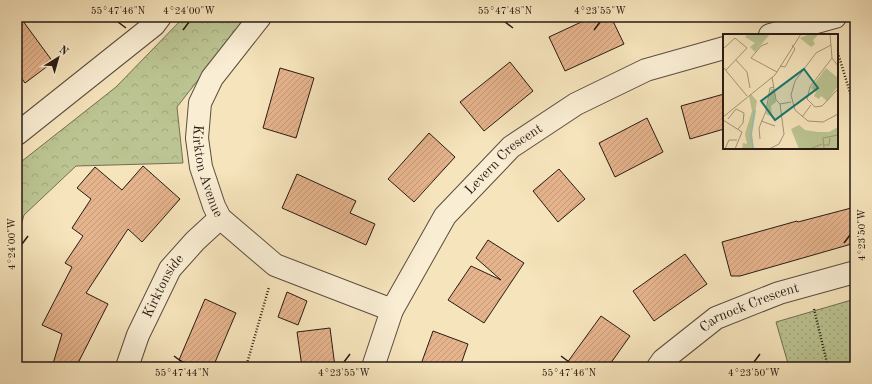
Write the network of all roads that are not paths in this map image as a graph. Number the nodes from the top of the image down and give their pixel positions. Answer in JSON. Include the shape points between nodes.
{"nodes":[{"id":1,"x":160,"y":17,"type":"edge"},
{"id":2,"x":260,"y":17,"type":"edge"},
{"id":3,"x":835,"y":17,"type":"edge"},
{"id":4,"x":774,"y":34,"type":"edge"},
{"id":5,"x":723,"y":48,"type":"edge"},
{"id":6,"x":17,"y":134,"type":"edge"},
{"id":7,"x":220,"y":218,"type":"junction"},
{"id":8,"x":855,"y":272,"type":"edge"},
{"id":9,"x":392,"y":310,"type":"junction"},
{"id":10,"x":127,"y":367,"type":"edge"},
{"id":11,"x":373,"y":367,"type":"edge"},
{"id":12,"x":658,"y":367,"type":"edge"}],
"edges":[{"from":1,"to":6,"type":"street","via":[[154,25]]},
{"from":2,"to":7,"type":"street","name":"Kirkton Avenue","via":[[212,78],[200,103],[197,138],[201,167]]},
{"from":3,"to":4,"type":"street"},
{"from":5,"to":9,"type":"street","name":"Levern Crescent","via":[[646,70],[576,104],[512,147],[445,216]]},
{"from":7,"to":9,"type":"street","name":"Kirkton Avenue","via":[[275,265]]},
{"from":7,"to":10,"type":"street","name":"Kirktonside","via":[[170,269],[138,335]]},
{"from":8,"to":12,"type":"street","name":"Carnock Crescent","via":[[779,293],[716,318],[663,360]]},
{"from":9,"to":11,"type":"street","name":"Levern Crescent"}]}
